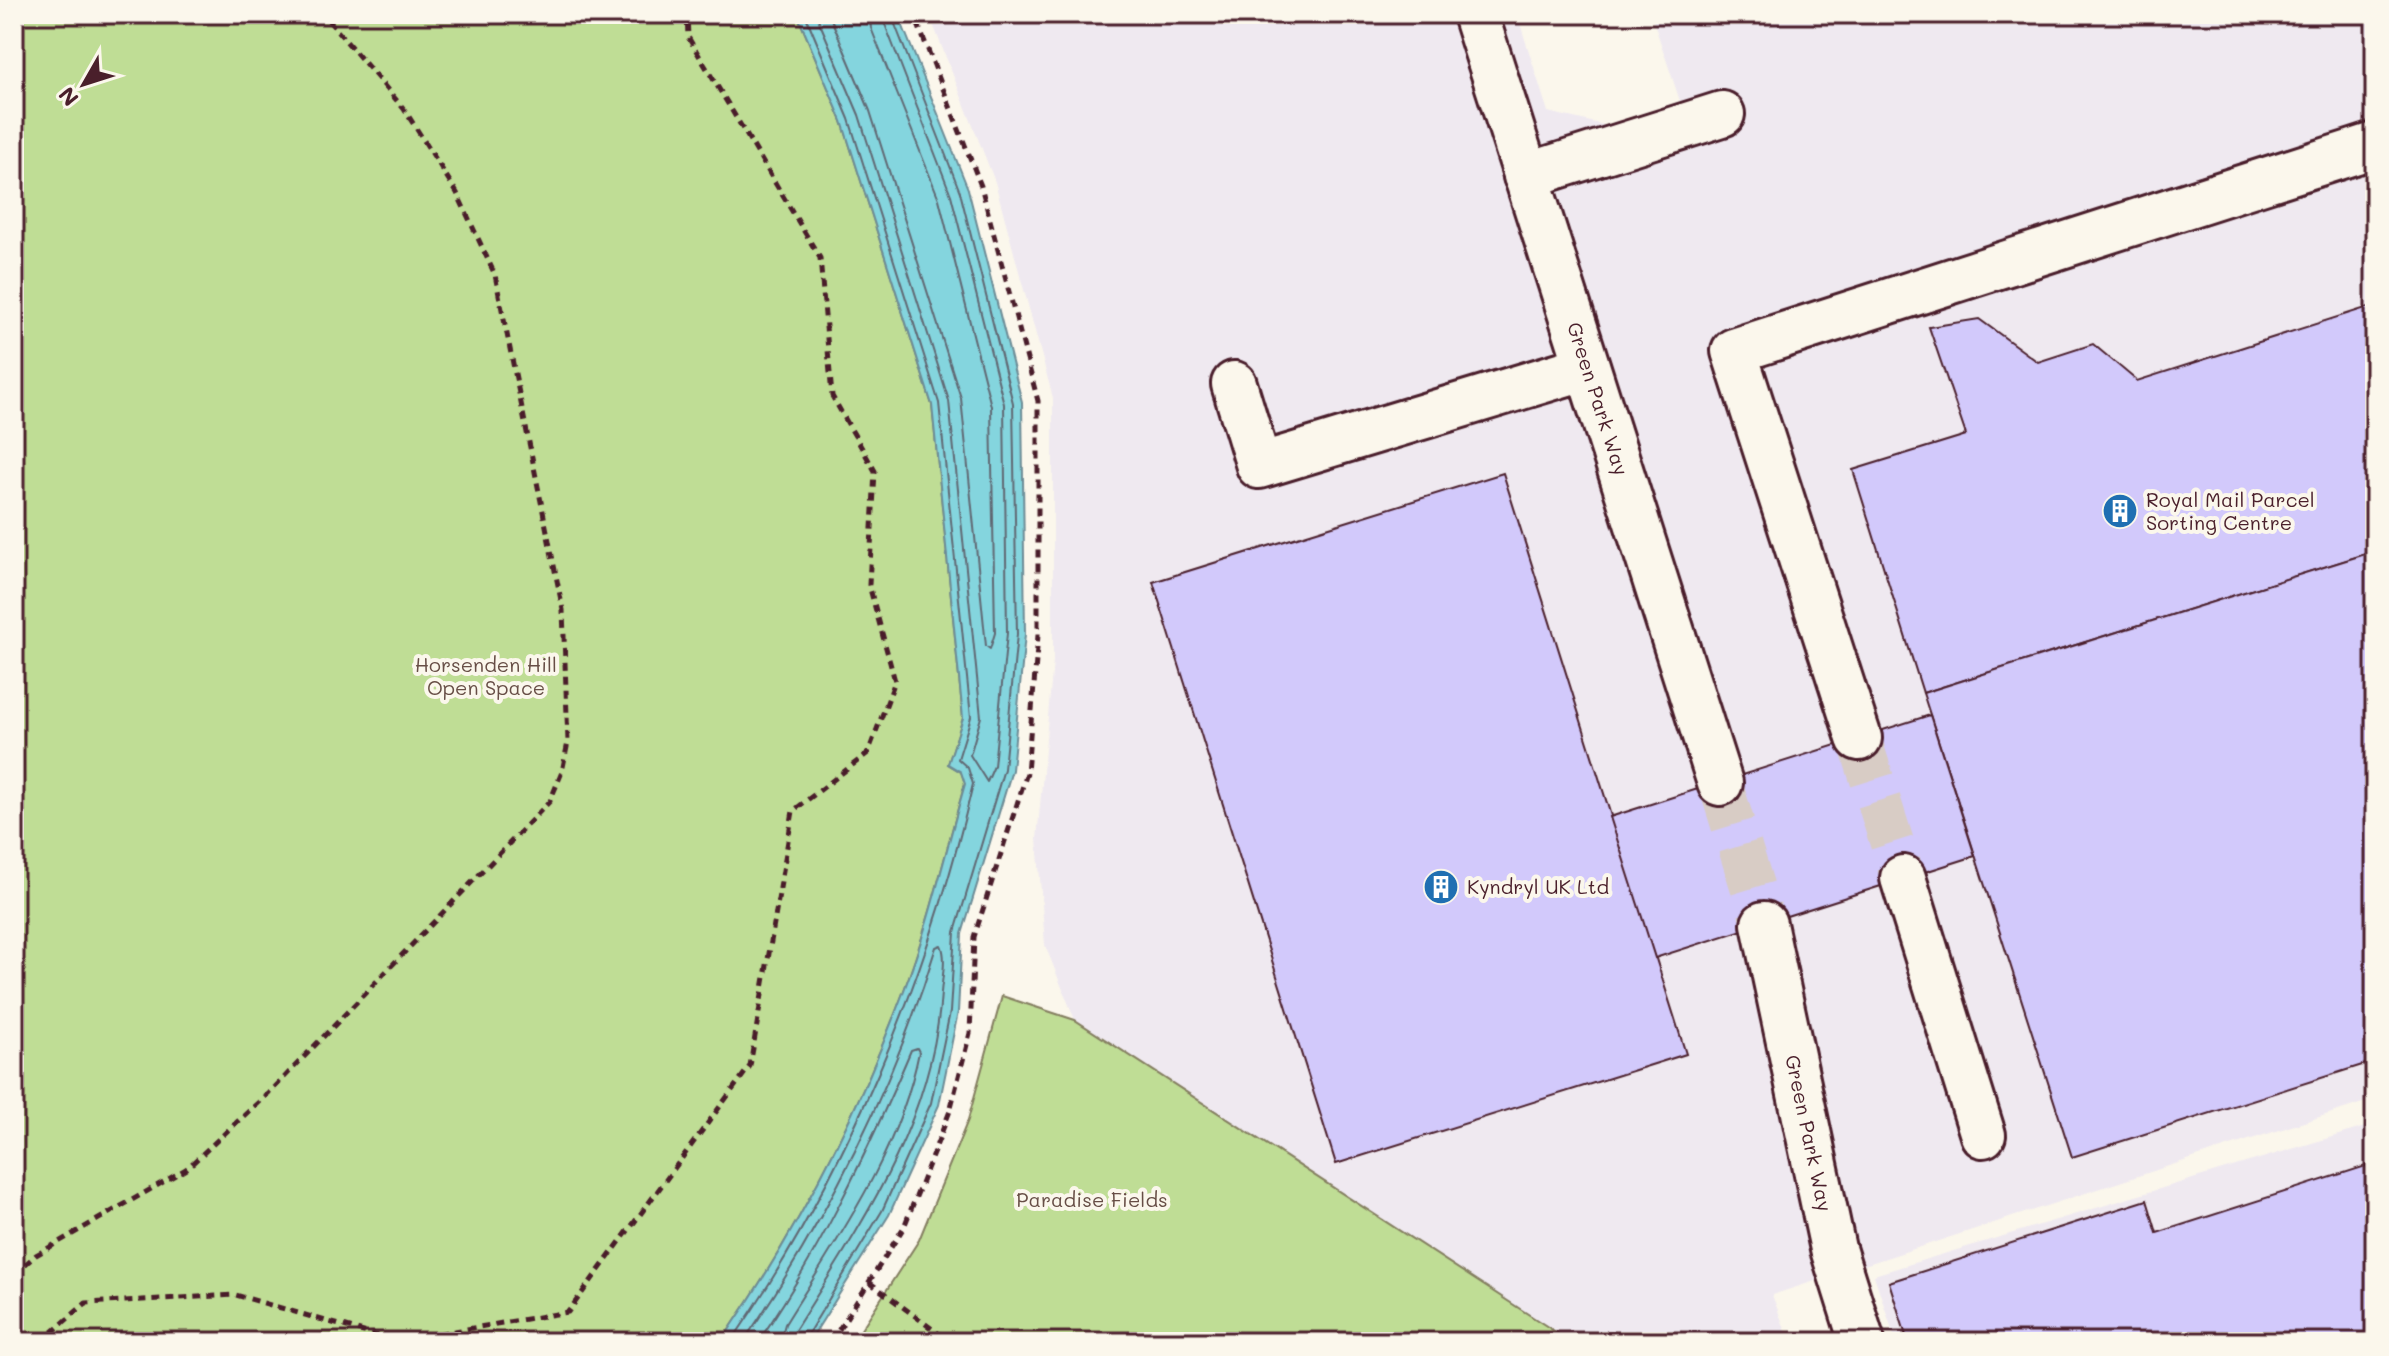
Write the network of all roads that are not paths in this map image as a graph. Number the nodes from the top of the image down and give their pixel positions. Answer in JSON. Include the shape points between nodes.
{"nodes":[{"id":1,"x":1475,"y":14,"type":"edge"},
{"id":2,"x":1722,"y":114,"type":"dead end"},
{"id":3,"x":2375,"y":145,"type":"edge"},
{"id":4,"x":1526,"y":176,"type":"junction"},
{"id":5,"x":1587,"y":367,"type":"junction"},
{"id":6,"x":1234,"y":384,"type":"dead end"},
{"id":7,"x":1859,"y":738,"type":"tunnel mouth"},
{"id":8,"x":1720,"y":783,"type":"tunnel mouth"},
{"id":9,"x":1903,"y":878,"type":"tunnel mouth"},
{"id":10,"x":1764,"y":924,"type":"tunnel mouth"},
{"id":11,"x":1983,"y":1135,"type":"dead end"},
{"id":12,"x":1862,"y":1342,"type":"edge"}],
"edges":[{"from":1,"to":4,"type":"street","name":"Green Park Way"},
{"from":2,"to":4,"type":"street"},
{"from":3,"to":7,"type":"street","via":[[1734,351]]},
{"from":4,"to":5,"type":"street","name":"Green Park Way"},
{"from":5,"to":6,"type":"street","via":[[1259,466]]},
{"from":5,"to":8,"type":"street","name":"Green Park Way"},
{"from":9,"to":11,"type":"street"},
{"from":10,"to":12,"type":"street","name":"Green Park Way","via":[[1833,1249]]}]}
